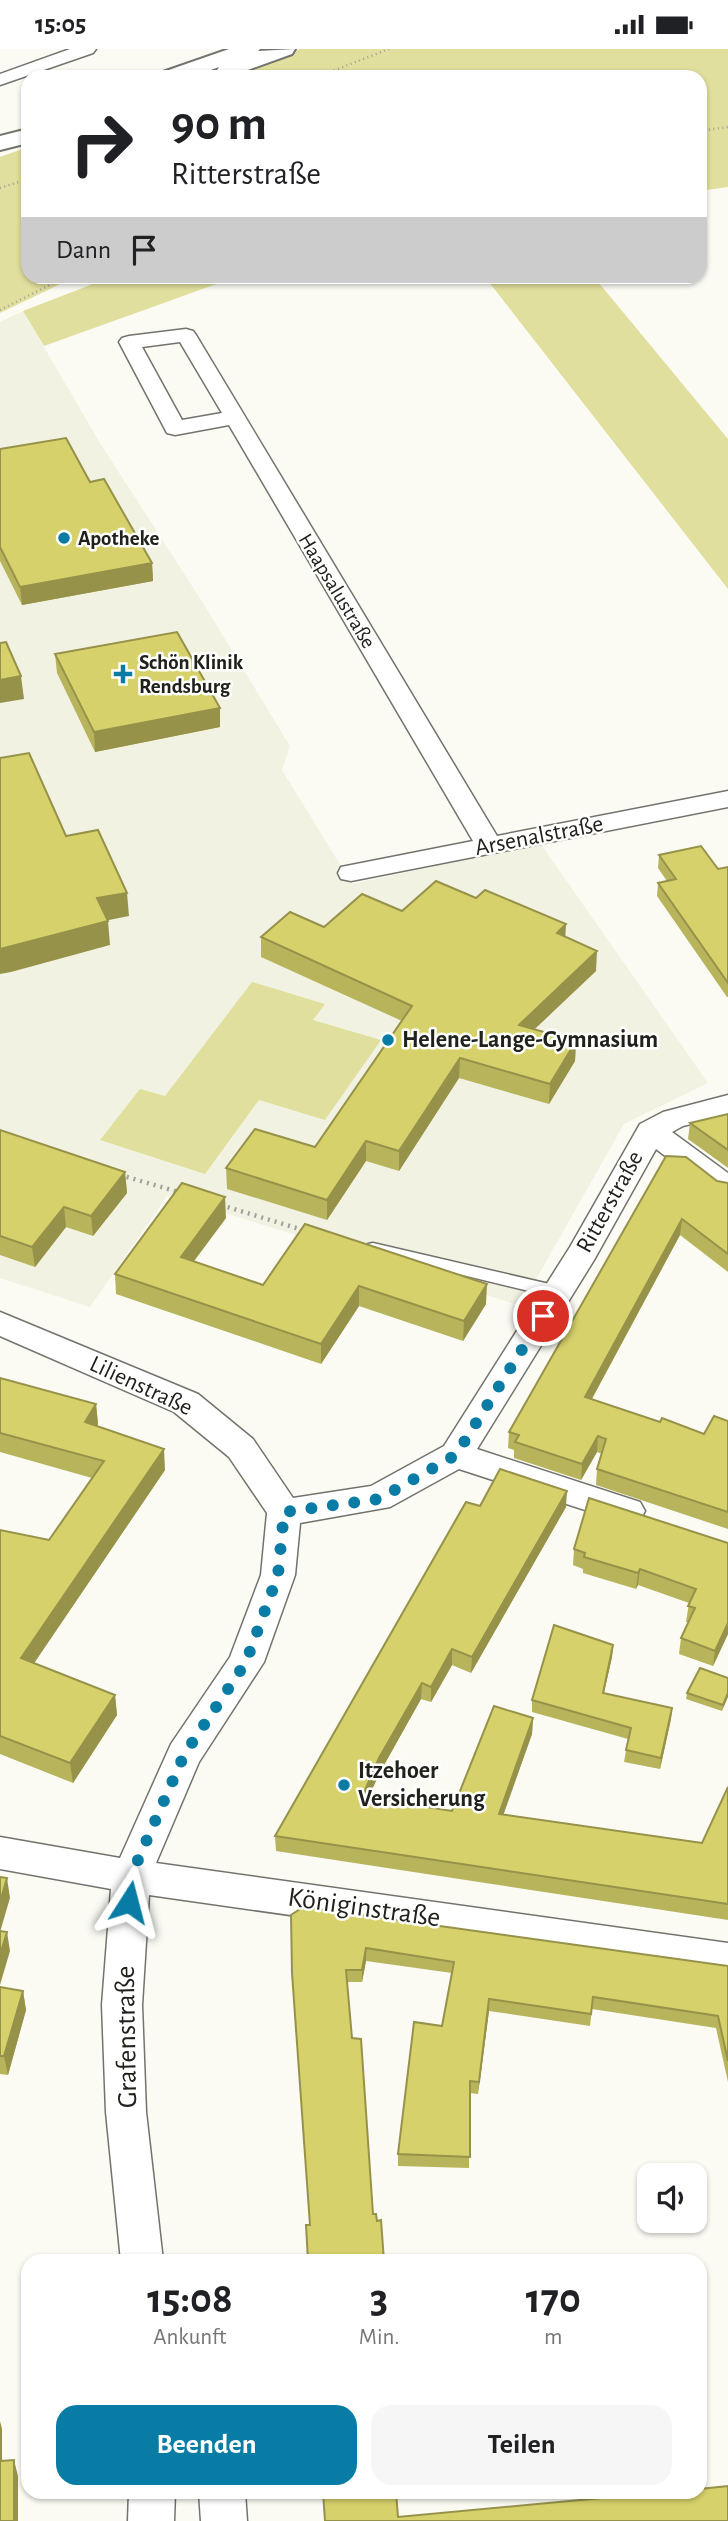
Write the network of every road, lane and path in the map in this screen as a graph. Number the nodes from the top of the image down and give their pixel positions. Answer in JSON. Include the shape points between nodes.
{"nodes":[{"id":1,"x":87,"y":49,"type":"edge"},
{"id":2,"x":249,"y":49,"type":"edge"},
{"id":3,"x":284,"y":49,"type":"edge"},
{"id":4,"x":389,"y":49,"type":"edge"},
{"id":5,"x":28,"y":70,"type":"edge"},
{"id":6,"x":190,"y":70,"type":"edge"},
{"id":7,"x":228,"y":70,"type":"edge"},
{"id":8,"x":335,"y":70,"type":"edge"},
{"id":9,"x":21,"y":73,"type":"edge"},
{"id":10,"x":0,"y":80,"type":"edge"},
{"id":11,"x":21,"y":125,"type":"edge"},
{"id":12,"x":728,"y":127,"type":"edge"},
{"id":13,"x":707,"y":130,"type":"edge"},
{"id":14,"x":0,"y":131,"type":"edge"},
{"id":15,"x":21,"y":137,"type":"edge"},
{"id":16,"x":0,"y":143,"type":"edge"},
{"id":17,"x":21,"y":182,"type":"edge"},
{"id":18,"x":0,"y":188,"type":"edge"},
{"id":19,"x":52,"y":284,"type":"edge"},
{"id":20,"x":0,"y":310,"type":"edge"},
{"id":21,"x":233,"y":418,"type":"junction"},
{"id":22,"x":728,"y":799,"type":"edge"},
{"id":23,"x":489,"y":845,"type":"junction"},
{"id":24,"x":351,"y":873,"type":"dead end"},
{"id":25,"x":728,"y":1105,"type":"edge"},
{"id":26,"x":651,"y":1131,"type":"junction"},
{"id":27,"x":117,"y":1174,"type":"edge"},
{"id":28,"x":728,"y":1188,"type":"edge"},
{"id":29,"x":194,"y":1197,"type":"edge"},
{"id":30,"x":220,"y":1205,"type":"edge"},
{"id":31,"x":337,"y":1240,"type":"joint"},
{"id":32,"x":558,"y":1293,"type":"junction"},
{"id":33,"x":0,"y":1323,"type":"edge"},
{"id":34,"x":456,"y":1455,"type":"junction"},
{"id":35,"x":284,"y":1512,"type":"junction"},
{"id":36,"x":663,"y":1523,"type":"edge"},
{"id":37,"x":0,"y":1853,"type":"edge"},
{"id":38,"x":131,"y":1876,"type":"junction"},
{"id":39,"x":728,"y":1960,"type":"edge"},
{"id":40,"x":136,"y":2199,"type":"junction"},
{"id":41,"x":141,"y":2254,"type":"edge"},
{"id":42,"x":163,"y":2254,"type":"edge"},
{"id":43,"x":152,"y":2499,"type":"edge"},
{"id":44,"x":222,"y":2499,"type":"edge"},
{"id":45,"x":151,"y":2521,"type":"edge"},
{"id":46,"x":224,"y":2521,"type":"edge"}],
"edges":[{"from":1,"to":5,"type":"street"},
{"from":2,"to":6,"type":"highway"},
{"from":3,"to":7,"type":"highway"},
{"from":4,"to":8,"type":"path"},
{"from":9,"to":10,"type":"street"},
{"from":11,"to":14,"type":"highway"},
{"from":12,"to":13,"type":"path"},
{"from":15,"to":16,"type":"highway"},
{"from":17,"to":18,"type":"path"},
{"from":19,"to":20,"type":"path"},
{"from":21,"to":21,"type":"street","name":"Haapsalustraße","via":[[186,335],[129,342],[175,428]]},
{"from":21,"to":23,"type":"street","name":"Haapsalustraße"},
{"from":22,"to":23,"type":"street","name":"Arsenalstraße"},
{"from":23,"to":24,"type":"street","name":"Arsenalstraße"},
{"from":25,"to":26,"type":"street","via":[[673,1119]]},
{"from":26,"to":28,"type":"street"},
{"from":26,"to":32,"type":"street","name":"Ritterstraße"},
{"from":27,"to":29,"type":"path"},
{"from":30,"to":31,"type":"path"},
{"from":31,"to":32,"type":"lane"},
{"from":32,"to":34,"type":"street","name":"Ritterstraße"},
{"from":33,"to":35,"type":"street","name":"Lilienstraße","via":[[186,1403],[241,1448]]},
{"from":34,"to":35,"type":"street","name":"Ritterstraße","via":[[379,1499]]},
{"from":34,"to":36,"type":"street"},
{"from":35,"to":38,"type":"street","via":[[278,1575],[246,1662],[184,1755]]},
{"from":37,"to":38,"type":"street","name":"Königinstraße"},
{"from":38,"to":39,"type":"street","name":"Königinstraße"},
{"from":38,"to":40,"type":"street","name":"Grafenstraße","via":[[122,2005],[126,2112]]},
{"from":40,"to":41,"type":"street","name":"Grafenstraße"},
{"from":40,"to":42,"type":"street","name":"Grafenstraße"},
{"from":43,"to":45,"type":"street"},
{"from":44,"to":46,"type":"street"}]}
